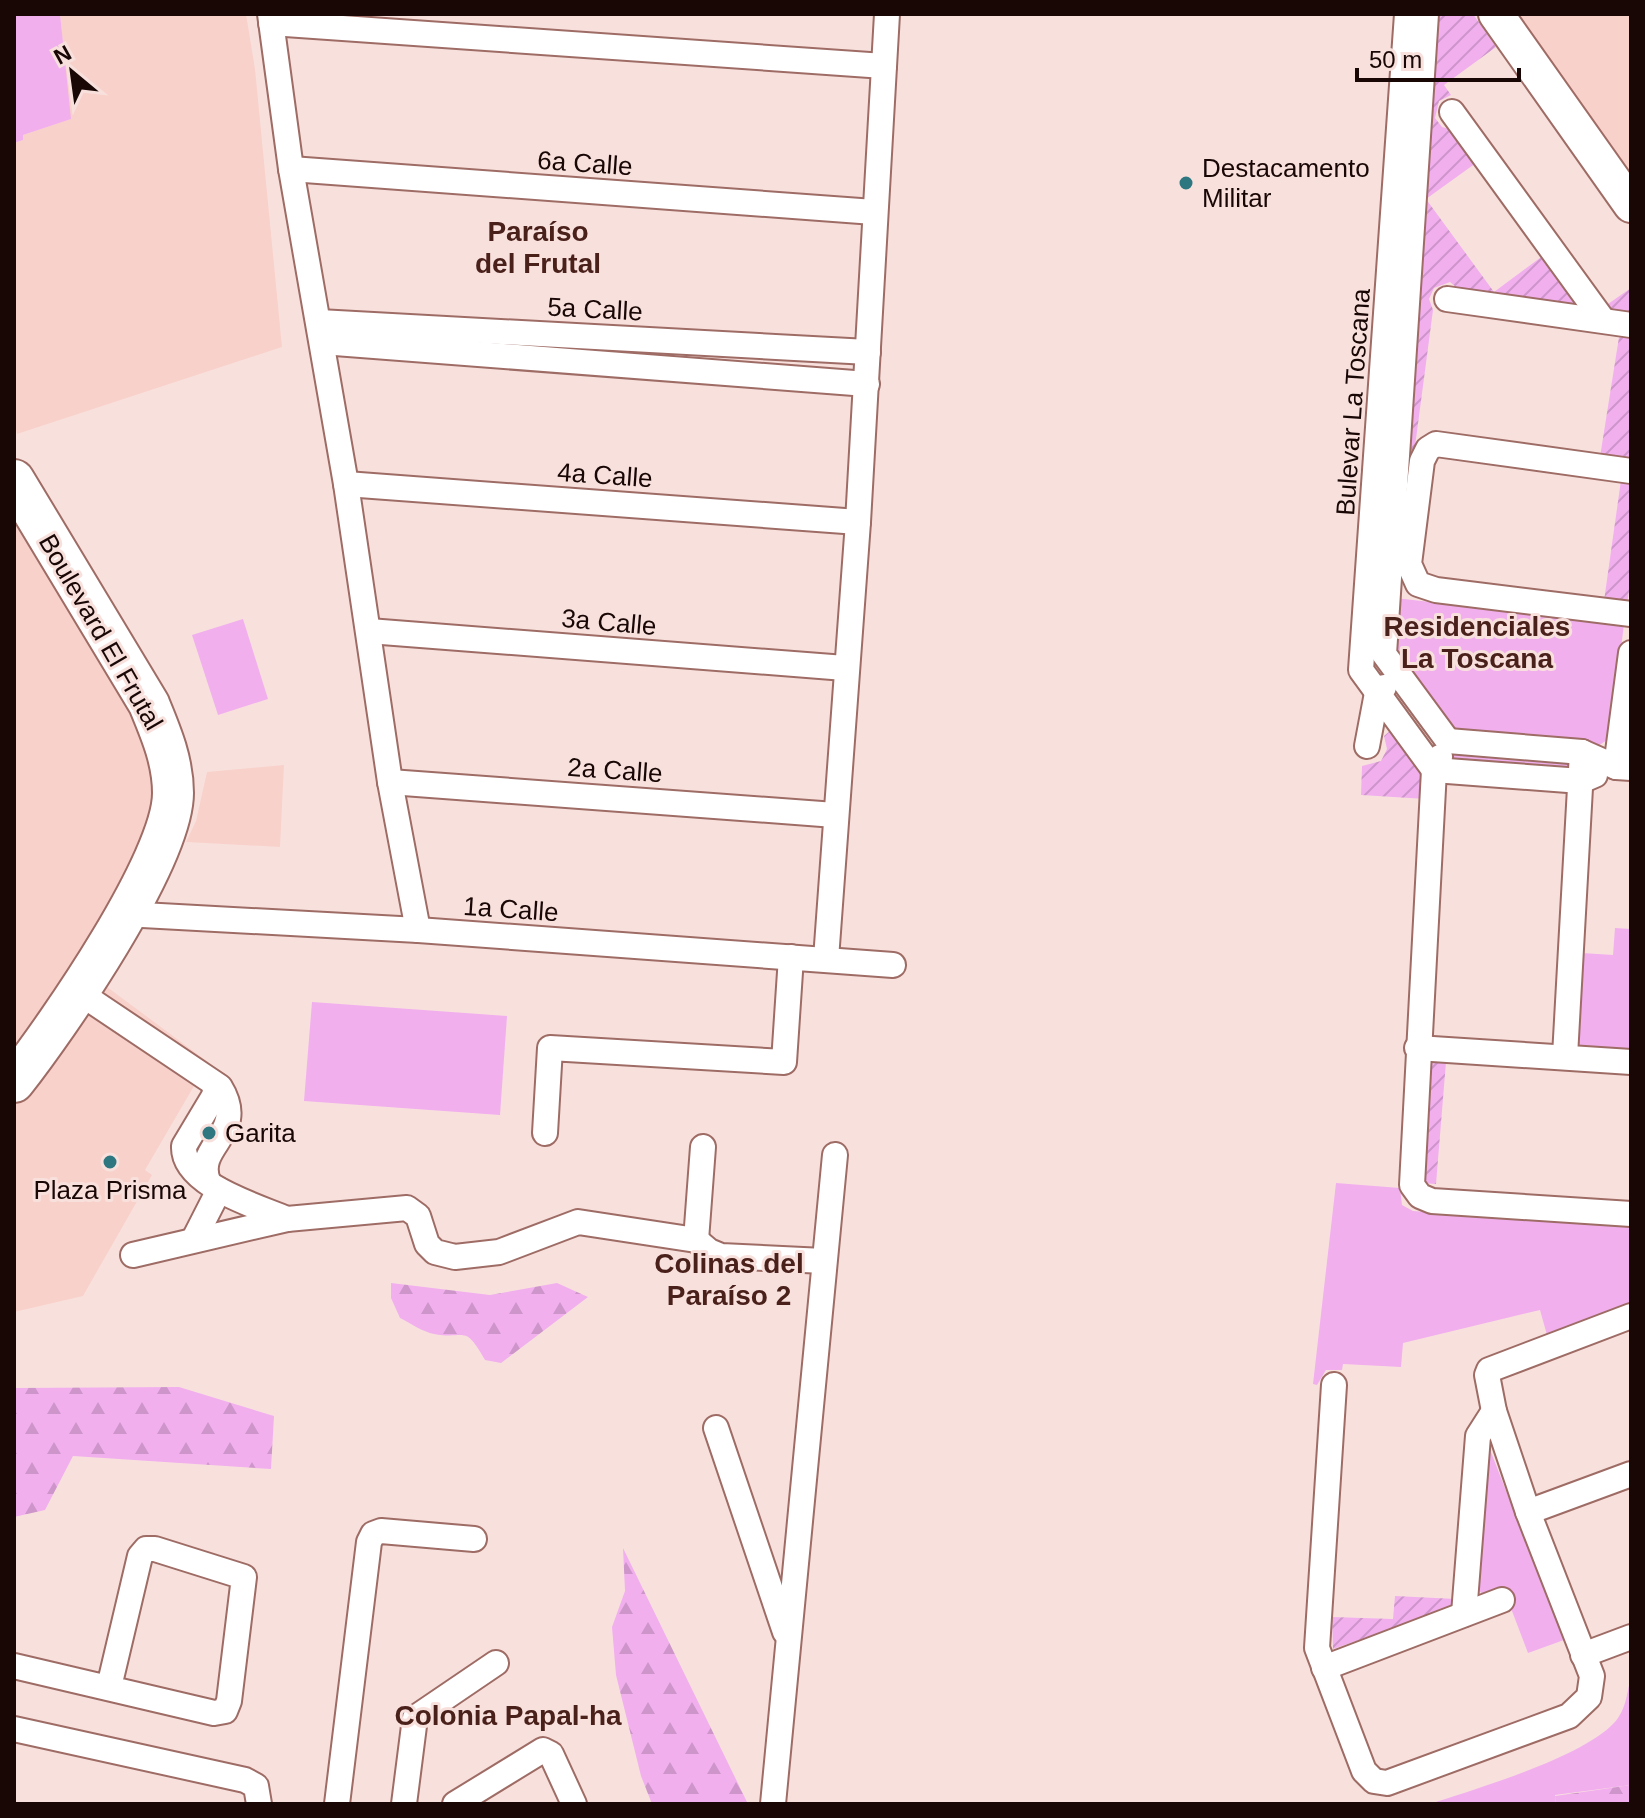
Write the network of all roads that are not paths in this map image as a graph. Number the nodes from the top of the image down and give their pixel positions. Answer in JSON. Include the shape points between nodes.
{"nodes":[{"id":1,"x":887,"y":14,"type":"edge"},
{"id":2,"x":1407,"y":14,"type":"edge"},
{"id":3,"x":1426,"y":14,"type":"edge"},
{"id":4,"x":1496,"y":14,"type":"edge"},
{"id":5,"x":271,"y":18,"type":"edge"},
{"id":6,"x":884,"y":66,"type":"junction"},
{"id":7,"x":1452,"y":112,"type":"dead end"},
{"id":8,"x":291,"y":169,"type":"junction"},
{"id":9,"x":1631,"y":205,"type":"edge"},
{"id":10,"x":874,"y":212,"type":"junction"},
{"id":11,"x":1447,"y":299,"type":"dead end"},
{"id":12,"x":1603,"y":320,"type":"junction"},
{"id":13,"x":1631,"y":325,"type":"edge"},
{"id":14,"x":321,"y":332,"type":"junction"},
{"id":15,"x":868,"y":352,"type":"junction"},
{"id":16,"x":867,"y":384,"type":"junction"},
{"id":17,"x":1631,"y":471,"type":"edge"},
{"id":18,"x":14,"y":480,"type":"edge"},
{"id":19,"x":346,"y":484,"type":"junction"},
{"id":20,"x":858,"y":522,"type":"junction"},
{"id":21,"x":1631,"y":614,"type":"edge"},
{"id":22,"x":369,"y":631,"type":"junction"},
{"id":23,"x":1631,"y":653,"type":"edge"},
{"id":24,"x":845,"y":668,"type":"junction"},
{"id":25,"x":1399,"y":675,"type":"junction"},
{"id":26,"x":1377,"y":693,"type":"junction"},
{"id":27,"x":1448,"y":741,"type":"junction"},
{"id":28,"x":1367,"y":746,"type":"dead end"},
{"id":29,"x":1582,"y":752,"type":"junction"},
{"id":30,"x":1623,"y":767,"type":"edge"},
{"id":31,"x":1434,"y":770,"type":"junction"},
{"id":32,"x":1581,"y":781,"type":"junction"},
{"id":33,"x":390,"y":782,"type":"junction"},
{"id":34,"x":835,"y":815,"type":"junction"},
{"id":35,"x":124,"y":914,"type":"junction"},
{"id":36,"x":418,"y":930,"type":"junction"},
{"id":37,"x":791,"y":957,"type":"junction"},
{"id":38,"x":826,"y":959,"type":"junction"},
{"id":39,"x":893,"y":965,"type":"dead end"},
{"id":40,"x":77,"y":991,"type":"junction"},
{"id":41,"x":1417,"y":1048,"type":"junction"},
{"id":42,"x":1565,"y":1056,"type":"junction"},
{"id":43,"x":1631,"y":1062,"type":"edge"},
{"id":44,"x":14,"y":1082,"type":"edge"},
{"id":45,"x":545,"y":1133,"type":"dead end"},
{"id":46,"x":703,"y":1147,"type":"dead end"},
{"id":47,"x":835,"y":1155,"type":"dead end"},
{"id":48,"x":213,"y":1185,"type":"junction"},
{"id":49,"x":1631,"y":1214,"type":"edge"},
{"id":50,"x":287,"y":1219,"type":"junction"},
{"id":51,"x":194,"y":1239,"type":"junction"},
{"id":52,"x":696,"y":1240,"type":"junction"},
{"id":53,"x":133,"y":1255,"type":"dead end"},
{"id":54,"x":824,"y":1261,"type":"junction"},
{"id":55,"x":1631,"y":1316,"type":"edge"},
{"id":56,"x":1334,"y":1385,"type":"dead end"},
{"id":57,"x":1494,"y":1411,"type":"junction"},
{"id":58,"x":716,"y":1428,"type":"dead end"},
{"id":59,"x":1631,"y":1474,"type":"edge"},
{"id":60,"x":1528,"y":1512,"type":"junction"},
{"id":61,"x":474,"y":1539,"type":"dead end"},
{"id":62,"x":1502,"y":1600,"type":"dead end"},
{"id":63,"x":1464,"y":1614,"type":"junction"},
{"id":64,"x":1631,"y":1637,"type":"edge"},
{"id":65,"x":788,"y":1642,"type":"junction"},
{"id":66,"x":1583,"y":1655,"type":"junction"},
{"id":67,"x":496,"y":1663,"type":"dead end"},
{"id":68,"x":14,"y":1666,"type":"edge"},
{"id":69,"x":1324,"y":1668,"type":"junction"},
{"id":70,"x":109,"y":1687,"type":"junction"},
{"id":71,"x":14,"y":1729,"type":"edge"},
{"id":72,"x":259,"y":1804,"type":"edge"},
{"id":73,"x":337,"y":1804,"type":"edge"},
{"id":74,"x":404,"y":1804,"type":"edge"},
{"id":75,"x":455,"y":1804,"type":"edge"},
{"id":76,"x":574,"y":1804,"type":"edge"},
{"id":77,"x":773,"y":1804,"type":"edge"}],
"edges":[{"from":1,"to":6,"type":"street"},
{"from":2,"to":26,"type":"street","name":"Bulevar La Toscana","via":[[1361,670]]},
{"from":3,"to":25,"type":"street","name":"Bulevar La Toscana","via":[[1384,654]]},
{"from":4,"to":9,"type":"main road"},
{"from":5,"to":6,"type":"street"},
{"from":5,"to":8,"type":"street"},
{"from":6,"to":10,"type":"street"},
{"from":7,"to":12,"type":"street"},
{"from":8,"to":10,"type":"street","name":"6a Calle"},
{"from":8,"to":14,"type":"street"},
{"from":10,"to":15,"type":"street"},
{"from":11,"to":12,"type":"street"},
{"from":12,"to":13,"type":"street"},
{"from":14,"to":15,"type":"street","name":"5a Calle"},
{"from":14,"to":16,"type":"street","name":"5a Calle"},
{"from":14,"to":19,"type":"street"},
{"from":15,"to":16,"type":"street"},
{"from":16,"to":20,"type":"street"},
{"from":17,"to":21,"type":"street","via":[[1436,444],[1422,461],[1409,564],[1418,584],[1436,590]]},
{"from":18,"to":35,"type":"main road","name":"Boulevard El Frutal","via":[[149,704],[170,762],[169,824]]},
{"from":19,"to":20,"type":"street","name":"4a Calle"},
{"from":19,"to":22,"type":"street"},
{"from":20,"to":24,"type":"street"},
{"from":22,"to":24,"type":"street","name":"3a Calle"},
{"from":22,"to":33,"type":"street"},
{"from":23,"to":30,"type":"street"},
{"from":24,"to":34,"type":"street"},
{"from":25,"to":26,"type":"street"},
{"from":25,"to":27,"type":"street","name":"Bulevar La Toscana"},
{"from":26,"to":28,"type":"street"},
{"from":26,"to":31,"type":"street","name":"Bulevar La Toscana"},
{"from":27,"to":29,"type":"street"},
{"from":27,"to":31,"type":"street"},
{"from":29,"to":30,"type":"street"},
{"from":29,"to":32,"type":"street"},
{"from":30,"to":32,"type":"street"},
{"from":31,"to":32,"type":"street"},
{"from":31,"to":41,"type":"street"},
{"from":32,"to":42,"type":"street"},
{"from":33,"to":34,"type":"street","name":"2a Calle"},
{"from":33,"to":36,"type":"street"},
{"from":34,"to":38,"type":"street"},
{"from":35,"to":36,"type":"street","name":"1a Calle"},
{"from":35,"to":40,"type":"main road","name":"Boulevard El Frutal"},
{"from":36,"to":37,"type":"street","name":"1a Calle"},
{"from":37,"to":38,"type":"street","name":"1a Calle"},
{"from":37,"to":45,"type":"street","via":[[784,1062],[550,1048]]},
{"from":38,"to":39,"type":"street","name":"1a Calle"},
{"from":40,"to":44,"type":"main road","name":"Boulevard El Frutal"},
{"from":40,"to":48,"type":"street","via":[[216,1085],[184,1146],[187,1164]]},
{"from":41,"to":42,"type":"street"},
{"from":41,"to":49,"type":"street","via":[[1411,1176],[1420,1196]]},
{"from":42,"to":43,"type":"street"},
{"from":46,"to":52,"type":"street"},
{"from":47,"to":54,"type":"street"},
{"from":48,"to":50,"type":"street"},
{"from":48,"to":51,"type":"street"},
{"from":50,"to":51,"type":"street"},
{"from":50,"to":52,"type":"street","via":[[407,1208],[418,1216],[427,1244],[455,1257],[499,1252],[578,1222]]},
{"from":51,"to":53,"type":"street"},
{"from":52,"to":54,"type":"street","via":[[721,1256]]},
{"from":54,"to":65,"type":"street"},
{"from":55,"to":57,"type":"street","via":[[1489,1370]]},
{"from":56,"to":69,"type":"street","via":[[1317,1648]]},
{"from":57,"to":60,"type":"street"},
{"from":57,"to":63,"type":"street","via":[[1478,1436]]},
{"from":58,"to":65,"type":"street"},
{"from":59,"to":60,"type":"street"},
{"from":60,"to":66,"type":"street"},
{"from":61,"to":73,"type":"street","via":[[373,1534]]},
{"from":62,"to":63,"type":"street"},
{"from":63,"to":69,"type":"street"},
{"from":64,"to":66,"type":"street"},
{"from":65,"to":77,"type":"street"},
{"from":66,"to":69,"type":"street","via":[[1593,1683],[1578,1711],[1387,1783],[1374,1781],[1364,1771]]},
{"from":67,"to":74,"type":"street","via":[[415,1718]]},
{"from":68,"to":70,"type":"street"},
{"from":70,"to":70,"type":"street","via":[[214,1713],[225,1711],[244,1577],[146,1549]]},
{"from":71,"to":72,"type":"street","via":[[245,1780],[256,1786]]},
{"from":75,"to":76,"type":"street","via":[[543,1750],[551,1754]]}]}
